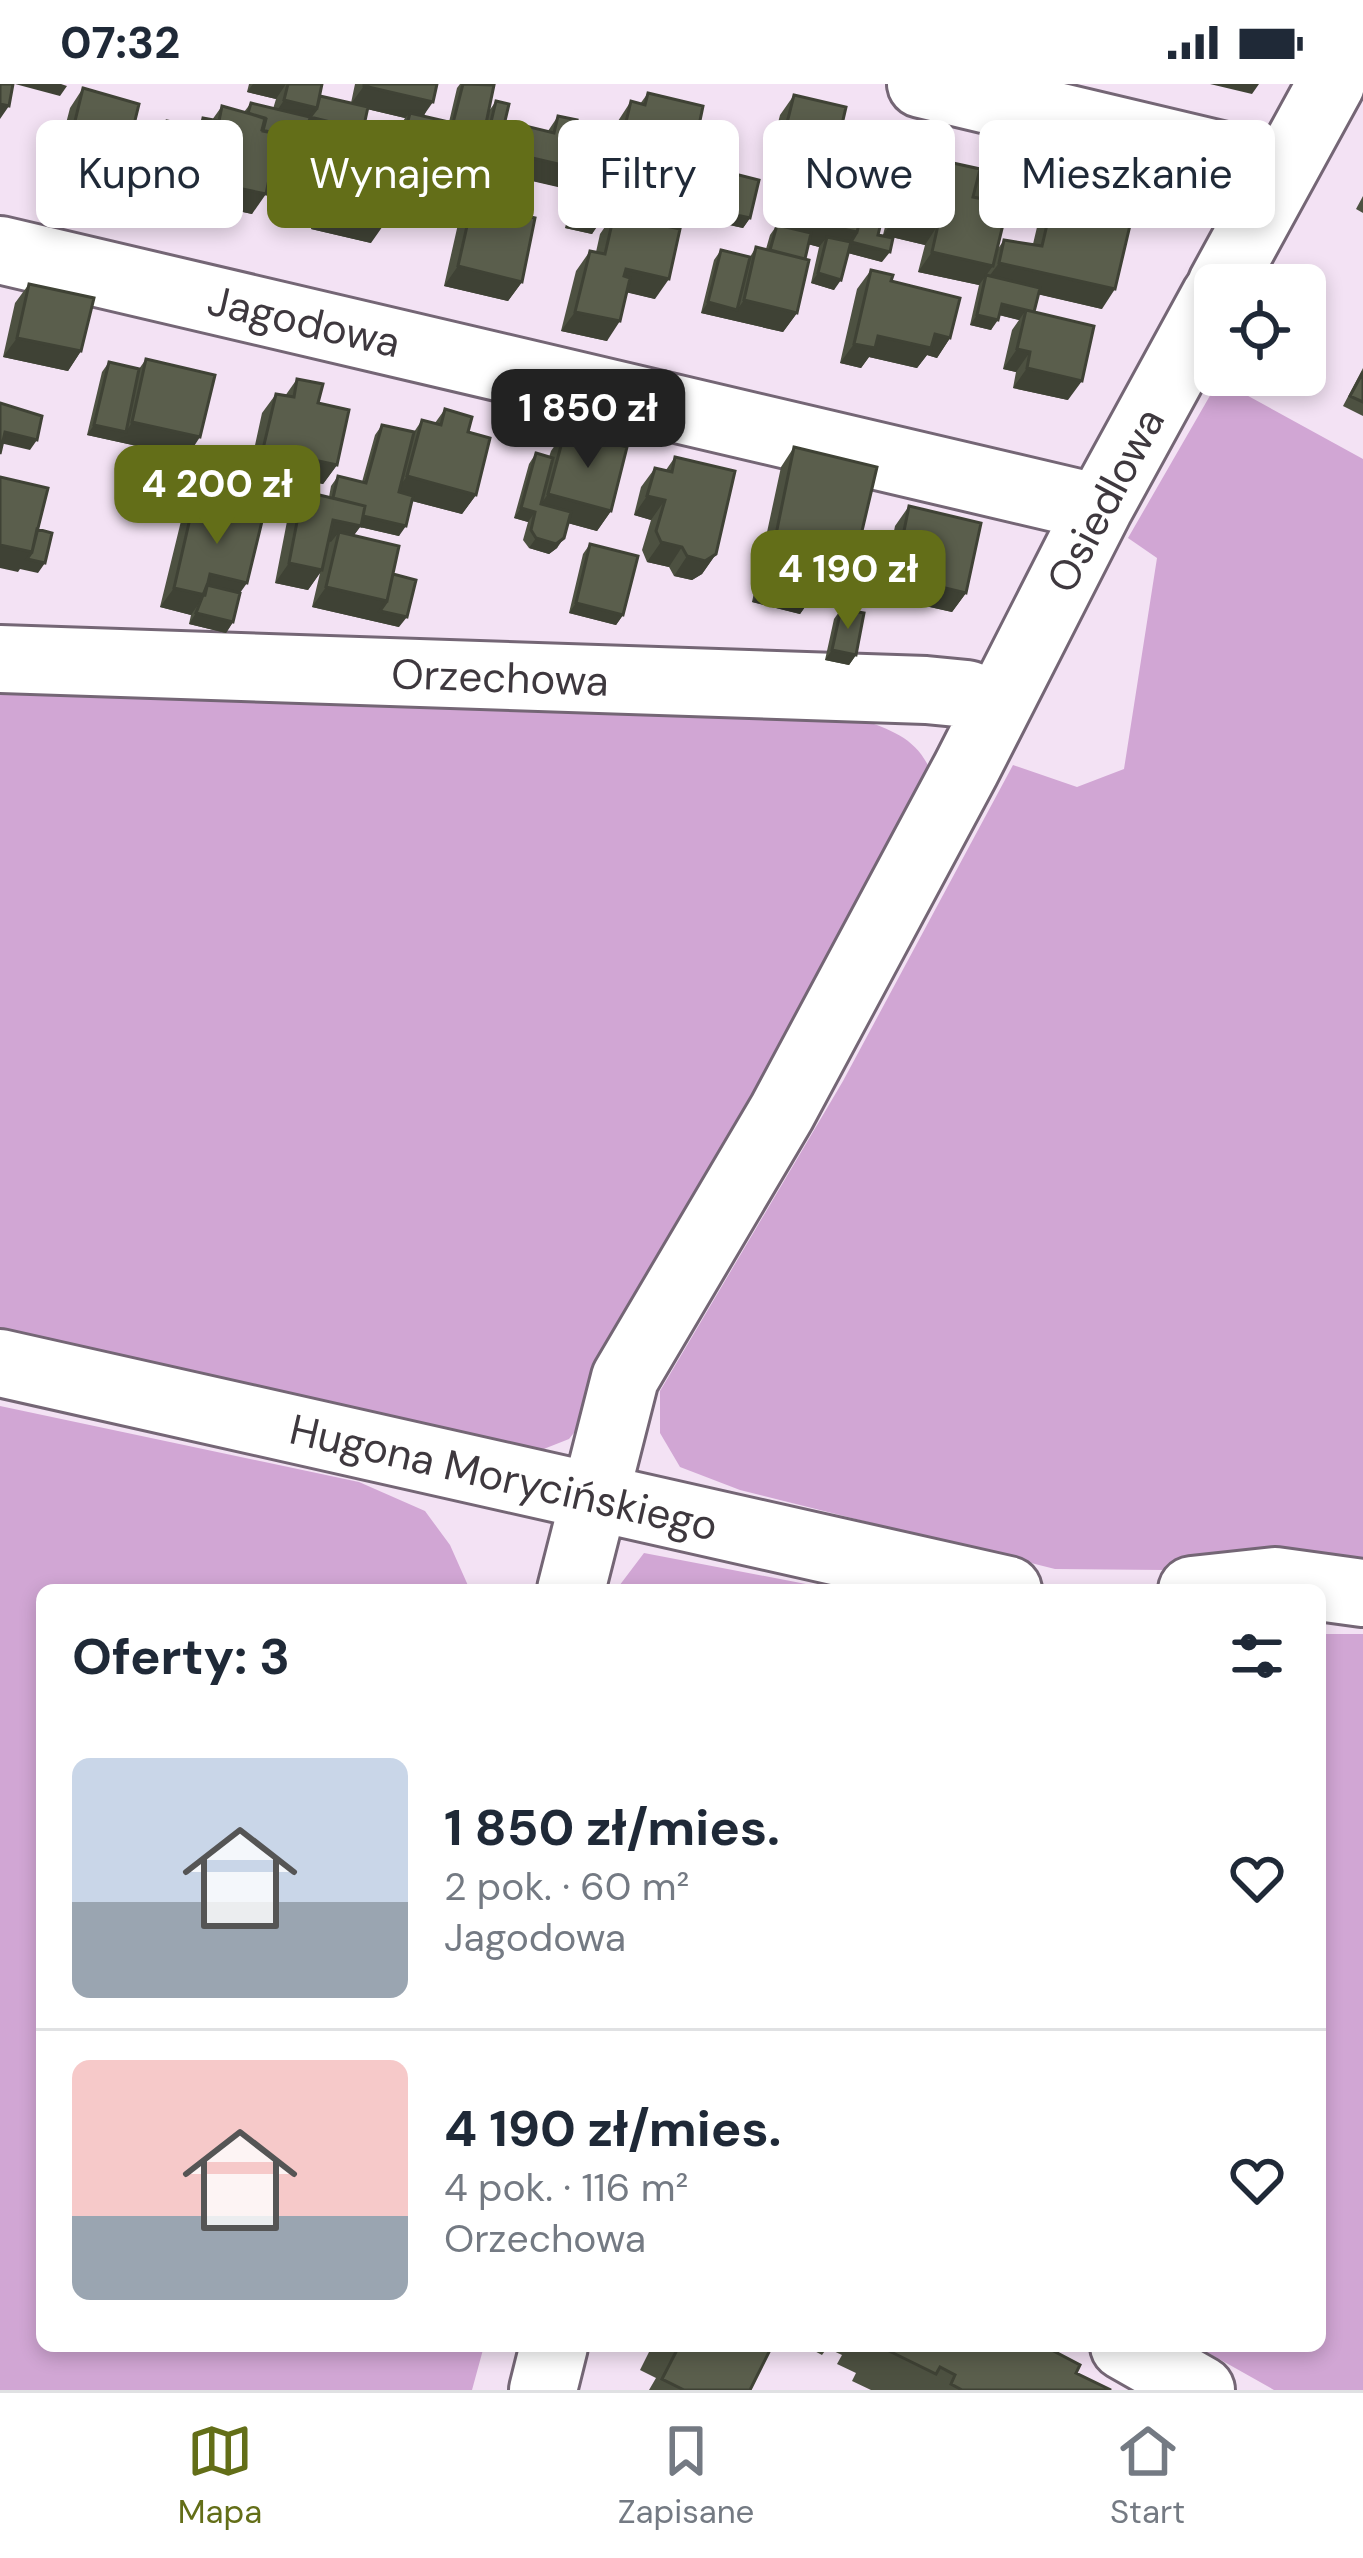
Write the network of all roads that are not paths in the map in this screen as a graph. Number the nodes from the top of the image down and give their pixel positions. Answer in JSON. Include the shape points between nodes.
{"nodes":[{"id":1,"x":921,"y":84,"type":"edge"},
{"id":2,"x":1330,"y":84,"type":"edge"},
{"id":3,"x":1284,"y":170,"type":"junction"},
{"id":4,"x":0,"y":250,"type":"edge"},
{"id":5,"x":1233,"y":264,"type":"edge"},
{"id":6,"x":1194,"y":334,"type":"edge"},
{"id":7,"x":1099,"y":508,"type":"junction"},
{"id":8,"x":0,"y":659,"type":"edge"},
{"id":9,"x":998,"y":705,"type":"junction"},
{"id":10,"x":0,"y":1363,"type":"edge"},
{"id":11,"x":595,"y":1497,"type":"junction"},
{"id":12,"x":573,"y":1584,"type":"edge"},
{"id":13,"x":981,"y":1584,"type":"edge"},
{"id":14,"x":1247,"y":1584,"type":"edge"},
{"id":15,"x":1297,"y":1584,"type":"edge"},
{"id":16,"x":1326,"y":1588,"type":"edge"},
{"id":17,"x":1363,"y":1593,"type":"edge"},
{"id":18,"x":552,"y":2352,"type":"edge"},
{"id":19,"x":1134,"y":2352,"type":"edge"},
{"id":20,"x":542,"y":2390,"type":"edge"},
{"id":21,"x":1201,"y":2390,"type":"edge"}],
"edges":[{"from":1,"to":3,"type":"street"},
{"from":2,"to":3,"type":"street"},
{"from":3,"to":5,"type":"street"},
{"from":4,"to":7,"type":"street","name":"Jagodowa"},
{"from":6,"to":7,"type":"street","name":"Osiedlowa"},
{"from":7,"to":9,"type":"street","name":"Osiedlowa"},
{"from":8,"to":9,"type":"street","name":"Orzechowa","via":[[926,691]]},
{"from":9,"to":11,"type":"street","name":"Osiedlowa","via":[[782,1112],[625,1378]]},
{"from":10,"to":11,"type":"street","name":"Hugona Morycińskiego"},
{"from":11,"to":12,"type":"street","name":"Osiedlowa"},
{"from":11,"to":13,"type":"street","name":"Hugona Morycińskiego"},
{"from":14,"to":15,"type":"street"},
{"from":16,"to":17,"type":"street"},
{"from":18,"to":20,"type":"street"},
{"from":19,"to":21,"type":"street"}]}
